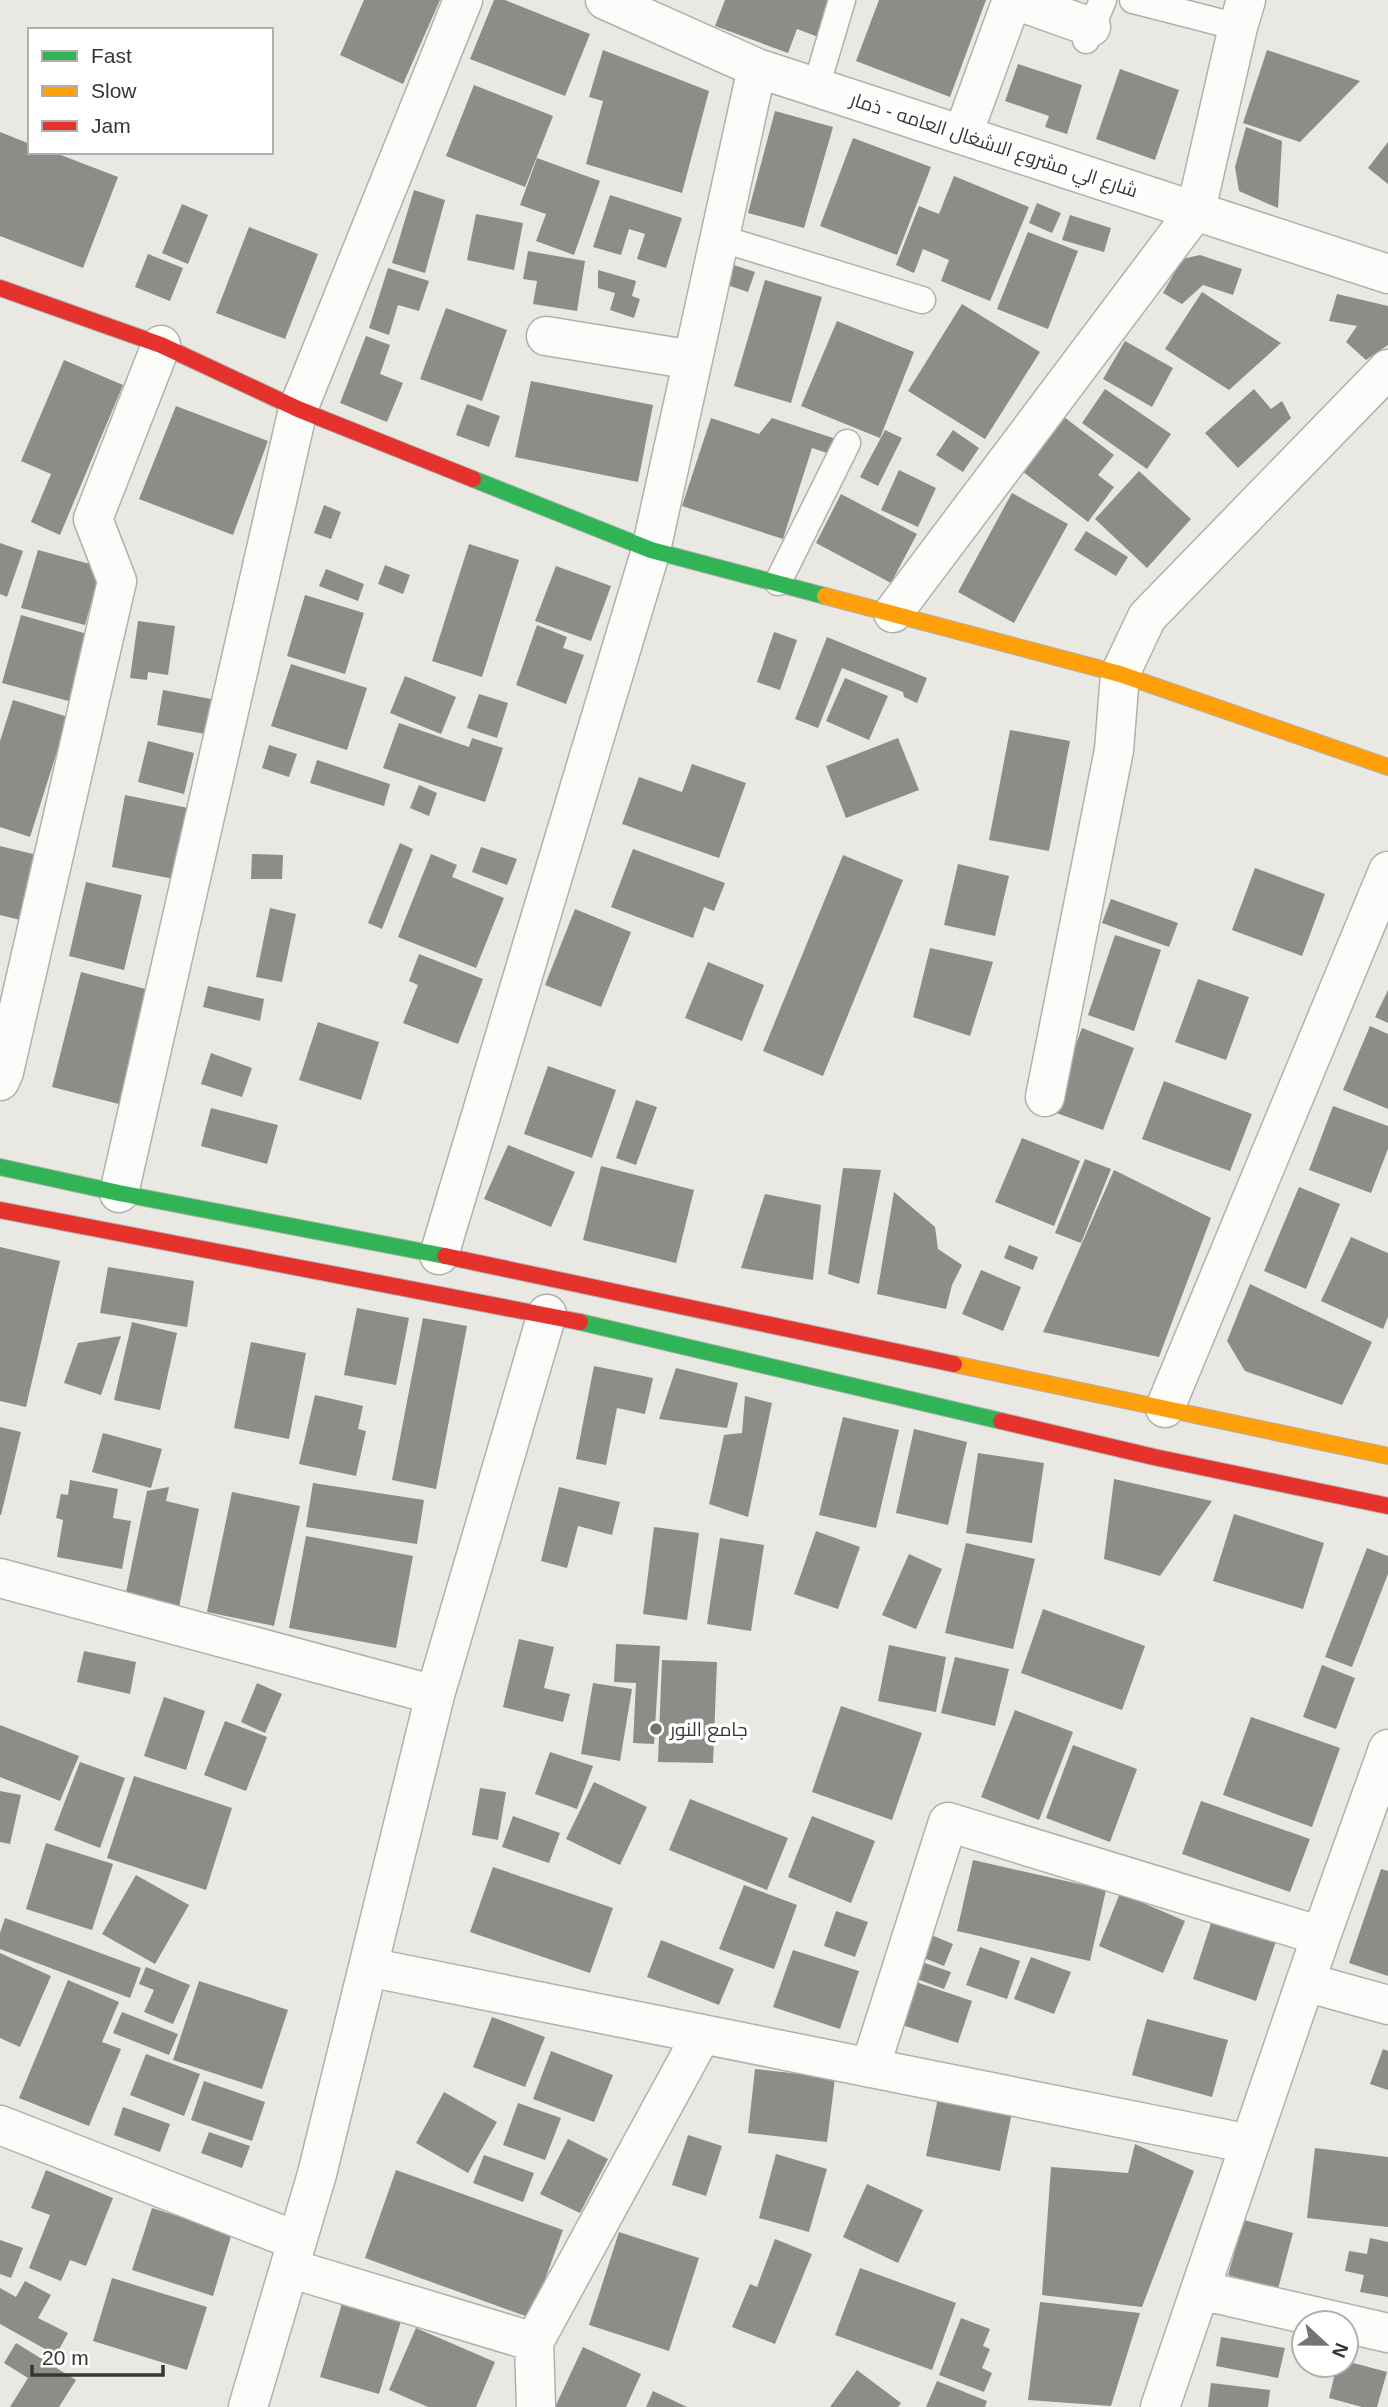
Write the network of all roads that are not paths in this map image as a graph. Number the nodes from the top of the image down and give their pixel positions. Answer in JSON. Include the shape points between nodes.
{"nodes":[{"id":1,"x":463,"y":0,"type":"edge"},
{"id":2,"x":605,"y":0,"type":"edge"},
{"id":3,"x":842,"y":0,"type":"edge"},
{"id":4,"x":1013,"y":0,"type":"edge"},
{"id":5,"x":1133,"y":0,"type":"edge"},
{"id":6,"x":1242,"y":14,"type":"edge"},
{"id":7,"x":1093,"y":22,"type":"edge"},
{"id":8,"x":757,"y":68,"type":"junction"},
{"id":9,"x":816,"y":87,"type":"junction"},
{"id":10,"x":963,"y":134,"type":"junction"},
{"id":11,"x":1196,"y":210,"type":"junction"},
{"id":12,"x":719,"y":238,"type":"junction"},
{"id":13,"x":1388,"y":274,"type":"edge"},
{"id":14,"x":0,"y":288,"type":"edge"},
{"id":15,"x":922,"y":300,"type":"dead end"},
{"id":16,"x":546,"y":336,"type":"dead end"},
{"id":17,"x":161,"y":345,"type":"junction"},
{"id":18,"x":693,"y":360,"type":"junction"},
{"id":19,"x":1388,"y":369,"type":"edge"},
{"id":20,"x":298,"y":409,"type":"junction"},
{"id":21,"x":848,"y":443,"type":"dead end"},
{"id":22,"x":651,"y":550,"type":"junction"},
{"id":23,"x":778,"y":582,"type":"junction"},
{"id":24,"x":893,"y":613,"type":"junction"},
{"id":25,"x":1120,"y":674,"type":"junction"},
{"id":26,"x":1388,"y":767,"type":"edge"},
{"id":27,"x":1388,"y":871,"type":"edge"},
{"id":28,"x":0,"y":1081,"type":"edge"},
{"id":29,"x":1045,"y":1097,"type":"dead end"},
{"id":30,"x":0,"y":1167,"type":"edge"},
{"id":31,"x":119,"y":1193,"type":"junction"},
{"id":32,"x":0,"y":1210,"type":"edge"},
{"id":33,"x":439,"y":1255,"type":"junction"},
{"id":34,"x":547,"y":1314,"type":"junction"},
{"id":35,"x":1165,"y":1408,"type":"junction"},
{"id":36,"x":1388,"y":1456,"type":"edge"},
{"id":37,"x":1388,"y":1506,"type":"edge"},
{"id":38,"x":0,"y":1578,"type":"edge"},
{"id":39,"x":435,"y":1695,"type":"junction"},
{"id":40,"x":1388,"y":1749,"type":"edge"},
{"id":41,"x":1321,"y":1936,"type":"junction"},
{"id":42,"x":368,"y":1968,"type":"junction"},
{"id":43,"x":1305,"y":1982,"type":"junction"},
{"id":44,"x":1388,"y":2005,"type":"edge"},
{"id":45,"x":702,"y":2034,"type":"junction"},
{"id":46,"x":870,"y":2068,"type":"junction"},
{"id":47,"x":0,"y":2124,"type":"edge"},
{"id":48,"x":1250,"y":2144,"type":"junction"},
{"id":49,"x":293,"y":2255,"type":"junction"},
{"id":50,"x":1200,"y":2290,"type":"junction"},
{"id":51,"x":1388,"y":2333,"type":"edge"},
{"id":52,"x":534,"y":2342,"type":"junction"},
{"id":53,"x":248,"y":2407,"type":"edge"},
{"id":54,"x":536,"y":2407,"type":"edge"},
{"id":55,"x":1160,"y":2407,"type":"edge"}],
"edges":[{"from":1,"to":20,"type":"street"},
{"from":2,"to":8,"type":"street","name":"شارع الي مشروع الاشغال العامه - ذمار"},
{"from":3,"to":9,"type":"lane"},
{"from":4,"to":7,"type":"street"},
{"from":4,"to":10,"type":"street"},
{"from":5,"to":6,"type":"lane"},
{"from":6,"to":11,"type":"street"},
{"from":8,"to":9,"type":"street","name":"شارع الي مشروع الاشغال العامه - ذمار"},
{"from":8,"to":12,"type":"street"},
{"from":9,"to":10,"type":"street","name":"شارع الي مشروع الاشغال العامه - ذمار"},
{"from":10,"to":11,"type":"street","name":"شارع الي مشروع الاشغال العامه - ذمار"},
{"from":11,"to":13,"type":"street","name":"شارع الي مشروع الاشغال العامه - ذمار"},
{"from":11,"to":24,"type":"street"},
{"from":12,"to":15,"type":"lane"},
{"from":12,"to":18,"type":"street"},
{"from":14,"to":17,"type":"street"},
{"from":16,"to":18,"type":"street"},
{"from":17,"to":20,"type":"street"},
{"from":17,"to":28,"type":"street","via":[[93,519],[117,581]]},
{"from":18,"to":22,"type":"street"},
{"from":19,"to":25,"type":"street","via":[[1147,617]]},
{"from":20,"to":22,"type":"street"},
{"from":20,"to":31,"type":"street"},
{"from":21,"to":23,"type":"lane"},
{"from":22,"to":23,"type":"street"},
{"from":22,"to":33,"type":"street"},
{"from":23,"to":24,"type":"street"},
{"from":24,"to":25,"type":"street"},
{"from":25,"to":26,"type":"street"},
{"from":25,"to":29,"type":"street","via":[[1114,750]]},
{"from":27,"to":35,"type":"street"},
{"from":30,"to":31,"type":"street"},
{"from":31,"to":33,"type":"street"},
{"from":32,"to":34,"type":"street"},
{"from":33,"to":35,"type":"street"},
{"from":34,"to":37,"type":"street","via":[[1154,1457]]},
{"from":34,"to":39,"type":"street"},
{"from":35,"to":36,"type":"street"},
{"from":38,"to":39,"type":"street"},
{"from":39,"to":42,"type":"street"},
{"from":40,"to":41,"type":"street"},
{"from":41,"to":43,"type":"street"},
{"from":41,"to":46,"type":"street","via":[[948,1822]]},
{"from":42,"to":45,"type":"street"},
{"from":42,"to":49,"type":"street"},
{"from":43,"to":44,"type":"street"},
{"from":43,"to":48,"type":"street"},
{"from":45,"to":46,"type":"street"},
{"from":45,"to":52,"type":"street"},
{"from":46,"to":48,"type":"street"},
{"from":47,"to":49,"type":"street"},
{"from":48,"to":50,"type":"street"},
{"from":49,"to":52,"type":"street"},
{"from":49,"to":53,"type":"street"},
{"from":50,"to":51,"type":"street"},
{"from":50,"to":55,"type":"street"},
{"from":52,"to":54,"type":"street"}]}
